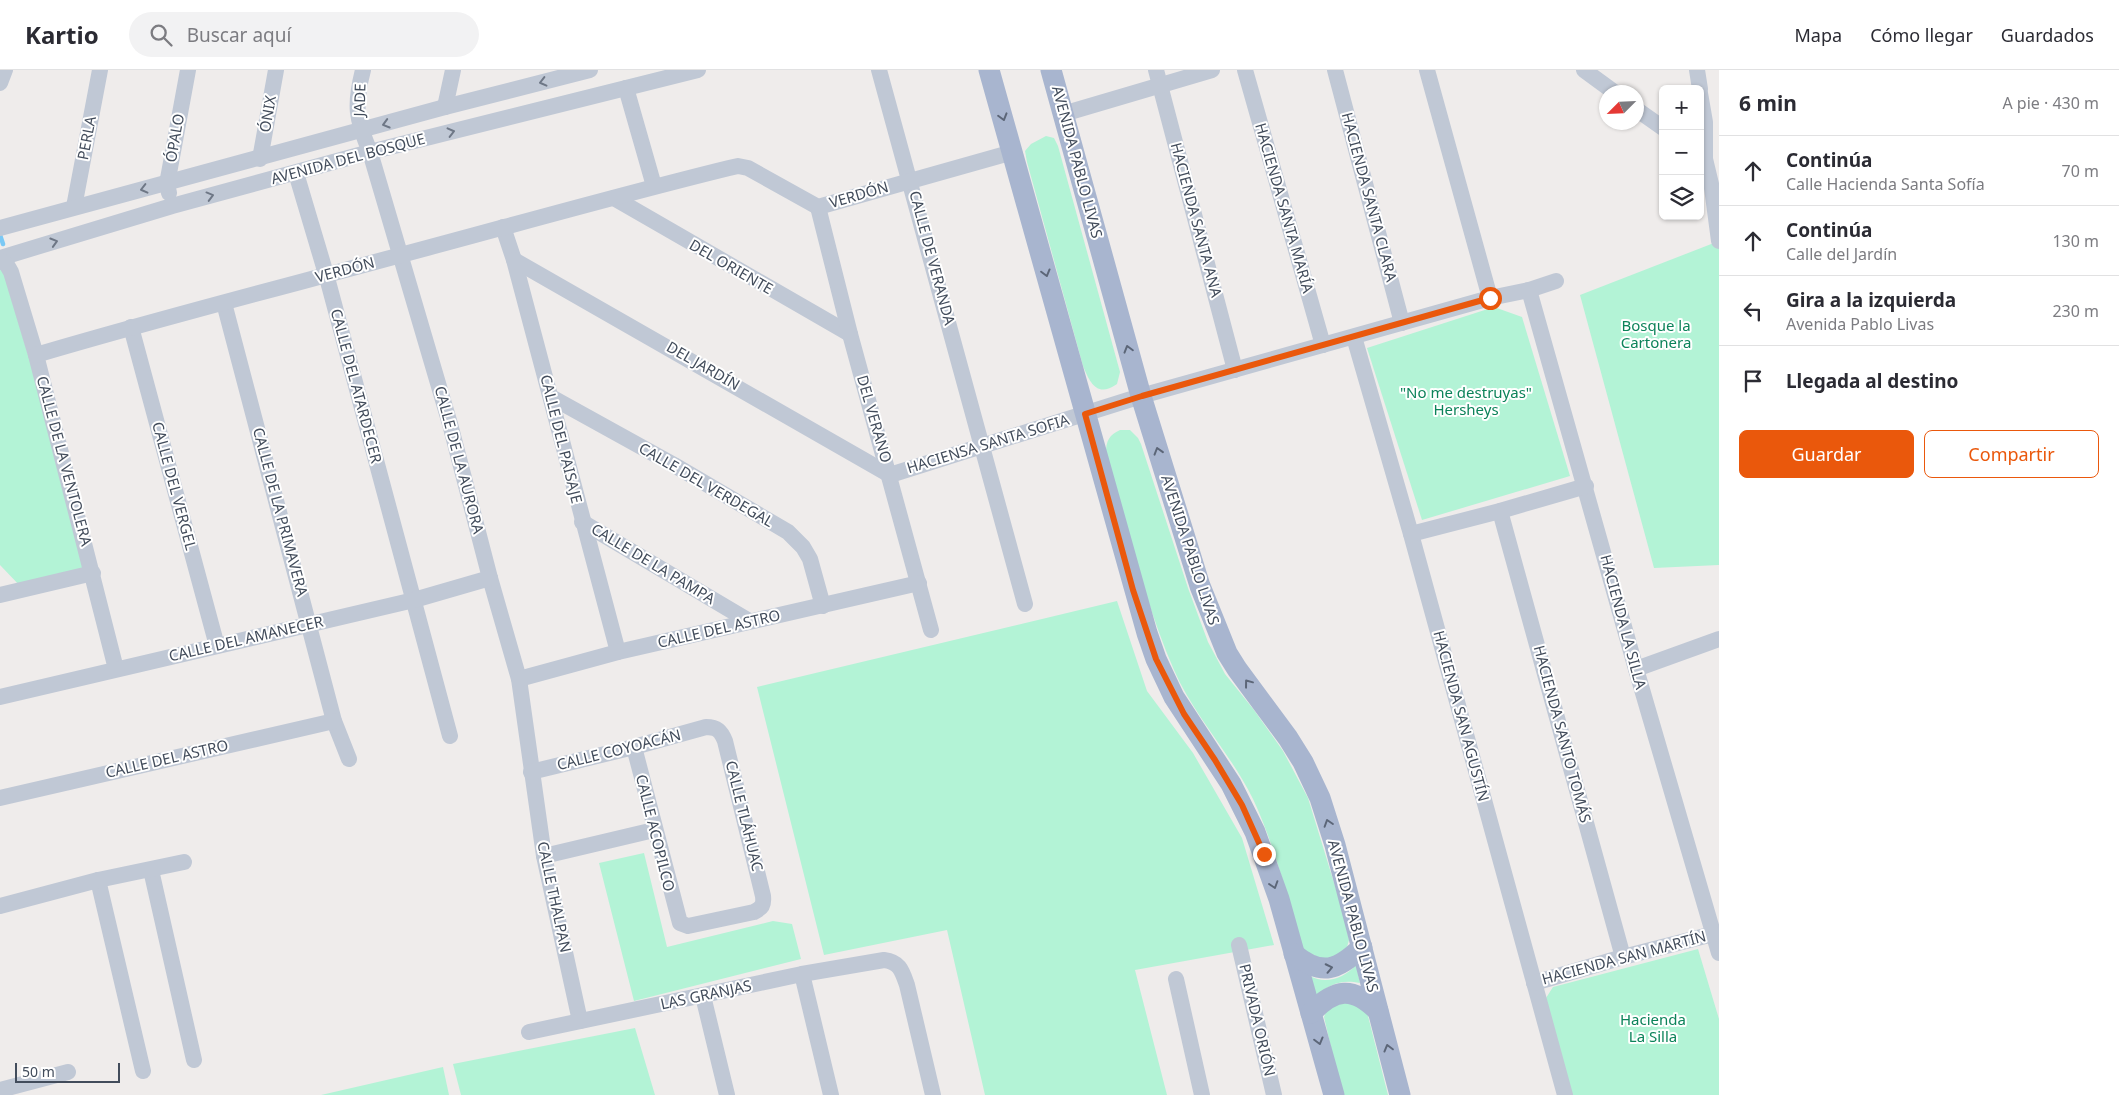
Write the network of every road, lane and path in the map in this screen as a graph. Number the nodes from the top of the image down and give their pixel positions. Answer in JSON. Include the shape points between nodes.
{"nodes":[{"id":1,"x":5,"y":70,"type":"edge"},
{"id":2,"x":100,"y":70,"type":"edge"},
{"id":3,"x":188,"y":70,"type":"edge"},
{"id":4,"x":276,"y":70,"type":"edge"},
{"id":5,"x":362,"y":70,"type":"edge"},
{"id":6,"x":453,"y":70,"type":"edge"},
{"id":7,"x":590,"y":70,"type":"edge"},
{"id":8,"x":698,"y":70,"type":"edge"},
{"id":9,"x":879,"y":70,"type":"edge"},
{"id":10,"x":989,"y":70,"type":"edge"},
{"id":11,"x":1051,"y":70,"type":"edge"},
{"id":12,"x":1212,"y":70,"type":"edge"},
{"id":13,"x":1245,"y":70,"type":"edge"},
{"id":14,"x":1335,"y":70,"type":"edge"},
{"id":15,"x":1427,"y":70,"type":"edge"},
{"id":16,"x":1584,"y":70,"type":"edge"},
{"id":17,"x":1697,"y":70,"type":"edge"},
{"id":18,"x":1158,"y":77,"type":"edge"},
{"id":19,"x":0,"y":83,"type":"edge"},
{"id":20,"x":1604,"y":85,"type":"edge"},
{"id":21,"x":1699,"y":85,"type":"edge"},
{"id":22,"x":626,"y":88,"type":"junction"},
{"id":23,"x":446,"y":107,"type":"junction"},
{"id":24,"x":1063,"y":114,"type":"junction"},
{"id":25,"x":1644,"y":115,"type":"edge"},
{"id":26,"x":1659,"y":125,"type":"edge"},
{"id":27,"x":361,"y":131,"type":"junction"},
{"id":28,"x":370,"y":152,"type":"junction"},
{"id":29,"x":1013,"y":152,"type":"junction"},
{"id":30,"x":260,"y":159,"type":"junction"},
{"id":31,"x":1704,"y":161,"type":"edge"},
{"id":32,"x":296,"y":173,"type":"junction"},
{"id":33,"x":911,"y":181,"type":"junction"},
{"id":34,"x":167,"y":184,"type":"junction"},
{"id":35,"x":654,"y":186,"type":"junction"},
{"id":36,"x":614,"y":198,"type":"junction"},
{"id":37,"x":172,"y":206,"type":"junction"},
{"id":38,"x":74,"y":207,"type":"junction"},
{"id":39,"x":818,"y":207,"type":"junction"},
{"id":40,"x":503,"y":227,"type":"junction"},
{"id":41,"x":0,"y":228,"type":"edge"},
{"id":42,"x":1718,"y":235,"type":"edge"},
{"id":43,"x":400,"y":256,"type":"junction"},
{"id":44,"x":0,"y":259,"type":"edge"},
{"id":45,"x":514,"y":260,"type":"junction"},
{"id":46,"x":326,"y":274,"type":"junction"},
{"id":47,"x":1556,"y":281,"type":"dead end"},
{"id":48,"x":1530,"y":290,"type":"junction"},
{"id":49,"x":1490,"y":298,"type":"junction"},
{"id":50,"x":224,"y":303,"type":"junction"},
{"id":51,"x":1402,"y":323,"type":"junction"},
{"id":52,"x":131,"y":327,"type":"junction"},
{"id":53,"x":850,"y":334,"type":"junction"},
{"id":54,"x":1354,"y":337,"type":"junction"},
{"id":55,"x":1323,"y":345,"type":"junction"},
{"id":56,"x":36,"y":355,"type":"junction"},
{"id":57,"x":1236,"y":370,"type":"junction"},
{"id":58,"x":1142,"y":396,"type":"junction"},
{"id":59,"x":551,"y":397,"type":"junction"},
{"id":60,"x":1085,"y":414,"type":"junction"},
{"id":61,"x":982,"y":447,"type":"junction"},
{"id":62,"x":890,"y":475,"type":"junction"},
{"id":63,"x":1586,"y":486,"type":"junction"},
{"id":64,"x":1500,"y":512,"type":"junction"},
{"id":65,"x":582,"y":522,"type":"junction"},
{"id":66,"x":1411,"y":534,"type":"junction"},
{"id":67,"x":93,"y":573,"type":"junction"},
{"id":68,"x":490,"y":578,"type":"junction"},
{"id":69,"x":919,"y":583,"type":"junction"},
{"id":70,"x":0,"y":595,"type":"edge"},
{"id":71,"x":414,"y":600,"type":"junction"},
{"id":72,"x":1025,"y":604,"type":"dead end"},
{"id":73,"x":823,"y":606,"type":"junction"},
{"id":74,"x":749,"y":622,"type":"junction"},
{"id":75,"x":309,"y":624,"type":"junction"},
{"id":76,"x":931,"y":630,"type":"dead end"},
{"id":77,"x":1719,"y":639,"type":"edge"},
{"id":78,"x":217,"y":646,"type":"junction"},
{"id":79,"x":618,"y":652,"type":"junction"},
{"id":80,"x":116,"y":669,"type":"junction"},
{"id":81,"x":1636,"y":669,"type":"junction"},
{"id":82,"x":519,"y":679,"type":"junction"},
{"id":83,"x":0,"y":696,"type":"edge"},
{"id":84,"x":334,"y":721,"type":"junction"},
{"id":85,"x":706,"y":727,"type":"joint"},
{"id":86,"x":450,"y":736,"type":"dead end"},
{"id":87,"x":634,"y":748,"type":"junction"},
{"id":88,"x":349,"y":759,"type":"dead end"},
{"id":89,"x":531,"y":772,"type":"junction"},
{"id":90,"x":0,"y":798,"type":"edge"},
{"id":91,"x":654,"y":830,"type":"junction"},
{"id":92,"x":544,"y":856,"type":"junction"},
{"id":93,"x":184,"y":862,"type":"dead end"},
{"id":94,"x":151,"y":870,"type":"junction"},
{"id":95,"x":98,"y":880,"type":"junction"},
{"id":96,"x":0,"y":906,"type":"edge"},
{"id":97,"x":677,"y":918,"type":"joint"},
{"id":98,"x":1713,"y":934,"type":"junction"},
{"id":99,"x":1239,"y":945,"type":"dead end"},
{"id":100,"x":1362,"y":947,"type":"junction"},
{"id":101,"x":1294,"y":954,"type":"junction"},
{"id":102,"x":1719,"y":954,"type":"edge"},
{"id":103,"x":1623,"y":956,"type":"junction"},
{"id":104,"x":802,"y":974,"type":"junction"},
{"id":105,"x":1176,"y":979,"type":"dead end"},
{"id":106,"x":1534,"y":983,"type":"junction"},
{"id":107,"x":704,"y":996,"type":"junction"},
{"id":108,"x":1378,"y":1010,"type":"junction"},
{"id":109,"x":1311,"y":1012,"type":"junction"},
{"id":110,"x":580,"y":1021,"type":"junction"},
{"id":111,"x":529,"y":1032,"type":"dead end"},
{"id":112,"x":194,"y":1060,"type":"dead end"},
{"id":113,"x":143,"y":1071,"type":"dead end"},
{"id":114,"x":68,"y":1072,"type":"dead end"},
{"id":115,"x":0,"y":1090,"type":"edge"},
{"id":116,"x":726,"y":1095,"type":"edge"},
{"id":117,"x":830,"y":1095,"type":"edge"},
{"id":118,"x":933,"y":1095,"type":"edge"},
{"id":119,"x":1202,"y":1095,"type":"edge"},
{"id":120,"x":1274,"y":1095,"type":"edge"},
{"id":121,"x":1334,"y":1095,"type":"edge"},
{"id":122,"x":1400,"y":1095,"type":"edge"},
{"id":123,"x":1565,"y":1095,"type":"edge"}],
"edges":[{"from":1,"to":19,"type":"street"},
{"from":2,"to":38,"type":"street","name":"PERLA"},
{"from":3,"to":34,"type":"street","name":"ÓPALO"},
{"from":4,"to":30,"type":"street","name":"ÓNIX"},
{"from":5,"to":27,"type":"street","name":"JADE","via":[[357,107]]},
{"from":6,"to":23,"type":"street"},
{"from":7,"to":23,"type":"street","name":"AVENIDA DEL BOSQUE","one_way":true},
{"from":8,"to":22,"type":"street","name":"AVENIDA DEL BOSQUE"},
{"from":9,"to":33,"type":"street","name":"CALLE DE VERANDA"},
{"from":10,"to":29,"type":"main road","one_way":true},
{"from":11,"to":24,"type":"main road","name":"AVENIDA PABLO LIVAS"},
{"from":12,"to":18,"type":"street"},
{"from":13,"to":55,"type":"street","name":"HACIENDA SANTA MARÍA"},
{"from":14,"to":51,"type":"street","name":"HACIENDA SANTA CLARA"},
{"from":15,"to":49,"type":"street"},
{"from":16,"to":20,"type":"street"},
{"from":17,"to":21,"type":"street"},
{"from":18,"to":24,"type":"street"},
{"from":18,"to":57,"type":"street","name":"HACIENDA SANTA ANA"},
{"from":28,"to":22,"type":"street","name":"AVENIDA DEL BOSQUE","one_way":true},
{"from":22,"to":35,"type":"street"},
{"from":23,"to":27,"type":"street","name":"AVENIDA DEL BOSQUE","one_way":true},
{"from":58,"to":24,"type":"main road","name":"AVENIDA PABLO LIVAS","one_way":true},
{"from":25,"to":26,"type":"street"},
{"from":27,"to":28,"type":"street","name":"JADE"},
{"from":27,"to":30,"type":"street","name":"AVENIDA DEL BOSQUE"},
{"from":28,"to":32,"type":"street","name":"AVENIDA DEL BOSQUE"},
{"from":28,"to":43,"type":"street","name":"CALLE DE LA AURORA"},
{"from":29,"to":33,"type":"street","name":"VERDÓN"},
{"from":29,"to":60,"type":"main road","one_way":true},
{"from":30,"to":34,"type":"street","name":"AVENIDA DEL BOSQUE"},
{"from":31,"to":42,"type":"street","via":[[1712,188]]},
{"from":37,"to":32,"type":"street","name":"AVENIDA DEL BOSQUE","one_way":true},
{"from":32,"to":46,"type":"street","name":"CALLE DEL ATARDECER"},
{"from":33,"to":39,"type":"street","name":"VERDÓN"},
{"from":33,"to":61,"type":"street","name":"CALLE DE VERANDA"},
{"from":34,"to":37,"type":"street","name":"ÓPALO"},
{"from":34,"to":38,"type":"street","name":"AVENIDA DEL BOSQUE","one_way":true},
{"from":35,"to":36,"type":"street","name":"VERDÓN"},
{"from":35,"to":39,"type":"street","name":"VERDÓN","via":[[738,166],[748,168]]},
{"from":36,"to":40,"type":"street","name":"VERDÓN"},
{"from":36,"to":53,"type":"street","name":"DEL ORIENTE"},
{"from":44,"to":37,"type":"street","name":"AVENIDA DEL BOSQUE","one_way":true},
{"from":38,"to":41,"type":"street","name":"AVENIDA DEL BOSQUE"},
{"from":39,"to":53,"type":"street","name":"DEL VERANO"},
{"from":40,"to":43,"type":"street","name":"VERDÓN"},
{"from":40,"to":45,"type":"street","name":"CALLE DEL PAISAJE"},
{"from":43,"to":46,"type":"street","name":"VERDÓN"},
{"from":43,"to":68,"type":"street","name":"CALLE DE LA AURORA","via":[[450,424]]},
{"from":44,"to":56,"type":"street","name":"CALLE DE LA VENTOLERA","via":[[11,272]]},
{"from":45,"to":59,"type":"street","name":"CALLE DEL PAISAJE"},
{"from":45,"to":62,"type":"street","name":"DEL JARDÍN"},
{"from":46,"to":50,"type":"street","name":"VERDÓN"},
{"from":46,"to":71,"type":"street","name":"CALLE DEL ATARDECER"},
{"from":47,"to":48,"type":"street","name":"HACIENSA SANTA SOFIA"},
{"from":48,"to":49,"type":"street","name":"HACIENSA SANTA SOFIA"},
{"from":48,"to":63,"type":"street","name":"HACIENDA LA SILLA"},
{"from":49,"to":51,"type":"street","name":"HACIENSA SANTA SOFIA"},
{"from":50,"to":52,"type":"street","name":"VERDÓN"},
{"from":50,"to":75,"type":"street","name":"CALLE DE LA PRIMAVERA"},
{"from":51,"to":54,"type":"street","name":"HACIENSA SANTA SOFIA"},
{"from":52,"to":56,"type":"street","name":"VERDÓN"},
{"from":52,"to":78,"type":"street","name":"CALLE DEL VERGEL"},
{"from":53,"to":62,"type":"street","name":"DEL VERANO"},
{"from":54,"to":55,"type":"street","name":"HACIENSA SANTA SOFIA"},
{"from":54,"to":66,"type":"street","name":"HACIENDA SAN AGUSTÍN"},
{"from":55,"to":57,"type":"street","name":"HACIENSA SANTA SOFIA"},
{"from":56,"to":67,"type":"street","name":"CALLE DE LA VENTOLERA"},
{"from":57,"to":58,"type":"street","name":"HACIENSA SANTA SOFIA"},
{"from":58,"to":60,"type":"street","name":"HACIENSA SANTA SOFIA"},
{"from":100,"to":58,"type":"main road","name":"AVENIDA PABLO LIVAS","one_way":true,"via":[[1335,845],[1312,779],[1288,738],[1237,669],[1218,634]]},
{"from":59,"to":65,"type":"street","name":"CALLE DEL PAISAJE"},
{"from":59,"to":73,"type":"street","name":"CALLE DEL VERDEGAL","via":[[788,532],[810,559]]},
{"from":60,"to":61,"type":"street","name":"HACIENSA SANTA SOFIA"},
{"from":60,"to":101,"type":"main road","one_way":true,"via":[[1133,590],[1156,659],[1174,697],[1230,784],[1255,832]]},
{"from":61,"to":62,"type":"street","name":"HACIENSA SANTA SOFIA"},
{"from":61,"to":72,"type":"street","name":"CALLE DE VERANDA"},
{"from":62,"to":69,"type":"street","name":"DEL VERANO"},
{"from":63,"to":64,"type":"street"},
{"from":63,"to":81,"type":"street","name":"HACIENDA LA SILLA"},
{"from":64,"to":66,"type":"street"},
{"from":64,"to":103,"type":"street","name":"HACIENDA SANTO TOMÁS"},
{"from":65,"to":74,"type":"street","name":"CALLE DE LA PAMPA"},
{"from":65,"to":79,"type":"street","name":"CALLE DEL PAISAJE"},
{"from":66,"to":106,"type":"street","name":"HACIENDA SAN AGUSTÍN"},
{"from":67,"to":70,"type":"street"},
{"from":67,"to":80,"type":"street","name":"CALLE DE LA VENTOLERA"},
{"from":68,"to":71,"type":"street","name":"CALLE DEL AMANECER"},
{"from":68,"to":82,"type":"street","name":"CALLE DE LA AURORA"},
{"from":69,"to":73,"type":"street","name":"CALLE DEL ASTRO"},
{"from":69,"to":76,"type":"street","name":"DEL VERANO"},
{"from":71,"to":75,"type":"street","name":"CALLE DEL AMANECER"},
{"from":71,"to":86,"type":"street","name":"CALLE DEL ATARDECER"},
{"from":73,"to":74,"type":"street","name":"CALLE DEL ASTRO"},
{"from":74,"to":79,"type":"street","name":"CALLE DEL ASTRO"},
{"from":75,"to":78,"type":"street","name":"CALLE DEL AMANECER"},
{"from":75,"to":84,"type":"street","name":"CALLE DE LA PRIMAVERA"},
{"from":77,"to":81,"type":"street"},
{"from":78,"to":80,"type":"street","name":"CALLE DEL AMANECER"},
{"from":79,"to":82,"type":"street","name":"CALLE DEL ASTRO"},
{"from":80,"to":83,"type":"street","name":"CALLE DEL AMANECER"},
{"from":81,"to":98,"type":"street","name":"HACIENDA LA SILLA"},
{"from":82,"to":89,"type":"street","name":"CALLE DE LA AURORA"},
{"from":84,"to":88,"type":"street","name":"CALLE DE LA PRIMAVERA"},
{"from":84,"to":90,"type":"street","name":"CALLE DEL ASTRO"},
{"from":85,"to":87,"type":"street","name":"CALLE COYOACÁN"},
{"from":85,"to":97,"type":"street","name":"CALLE TLÁHUAC","via":[[715,727],[725,741],[764,904],[754,912],[688,926]]},
{"from":87,"to":89,"type":"street","name":"CALLE COYOACÁN"},
{"from":87,"to":91,"type":"street","name":"CALLE ACOPILCO"},
{"from":89,"to":92,"type":"street","name":"CALLE THALPAN"},
{"from":91,"to":92,"type":"street"},
{"from":91,"to":97,"type":"street","name":"CALLE ACOPILCO"},
{"from":92,"to":110,"type":"street","name":"CALLE THALPAN"},
{"from":93,"to":94,"type":"street"},
{"from":94,"to":95,"type":"street"},
{"from":94,"to":112,"type":"street"},
{"from":95,"to":96,"type":"street"},
{"from":95,"to":113,"type":"street"},
{"from":98,"to":102,"type":"street","name":"HACIENDA LA SILLA"},
{"from":98,"to":103,"type":"street","name":"HACIENDA SAN MARTÍN"},
{"from":99,"to":120,"type":"street","name":"PRIVADA ORIÓN"},
{"from":101,"to":100,"type":"main road","one_way":true,"via":[[1312,967],[1326,969],[1341,964]]},
{"from":100,"to":108,"type":"main road","name":"AVENIDA PABLO LIVAS"},
{"from":101,"to":109,"type":"main road"},
{"from":103,"to":106,"type":"street","name":"HACIENDA SAN MARTÍN"},
{"from":104,"to":107,"type":"street","name":"LAS GRANJAS"},
{"from":104,"to":117,"type":"street"},
{"from":104,"to":118,"type":"street","name":"LAS GRANJAS","via":[[884,960],[894,961],[901,967]]},
{"from":105,"to":119,"type":"street"},
{"from":106,"to":123,"type":"street","name":"HACIENDA SAN AGUSTÍN"},
{"from":107,"to":110,"type":"street","name":"LAS GRANJAS"},
{"from":107,"to":116,"type":"street"},
{"from":108,"to":109,"type":"main road","via":[[1363,997],[1346,992],[1330,997]]},
{"from":122,"to":108,"type":"main road","name":"AVENIDA PABLO LIVAS","one_way":true},
{"from":109,"to":121,"type":"main road","one_way":true},
{"from":110,"to":111,"type":"street","name":"LAS GRANJAS"},
{"from":114,"to":115,"type":"street"}]}
